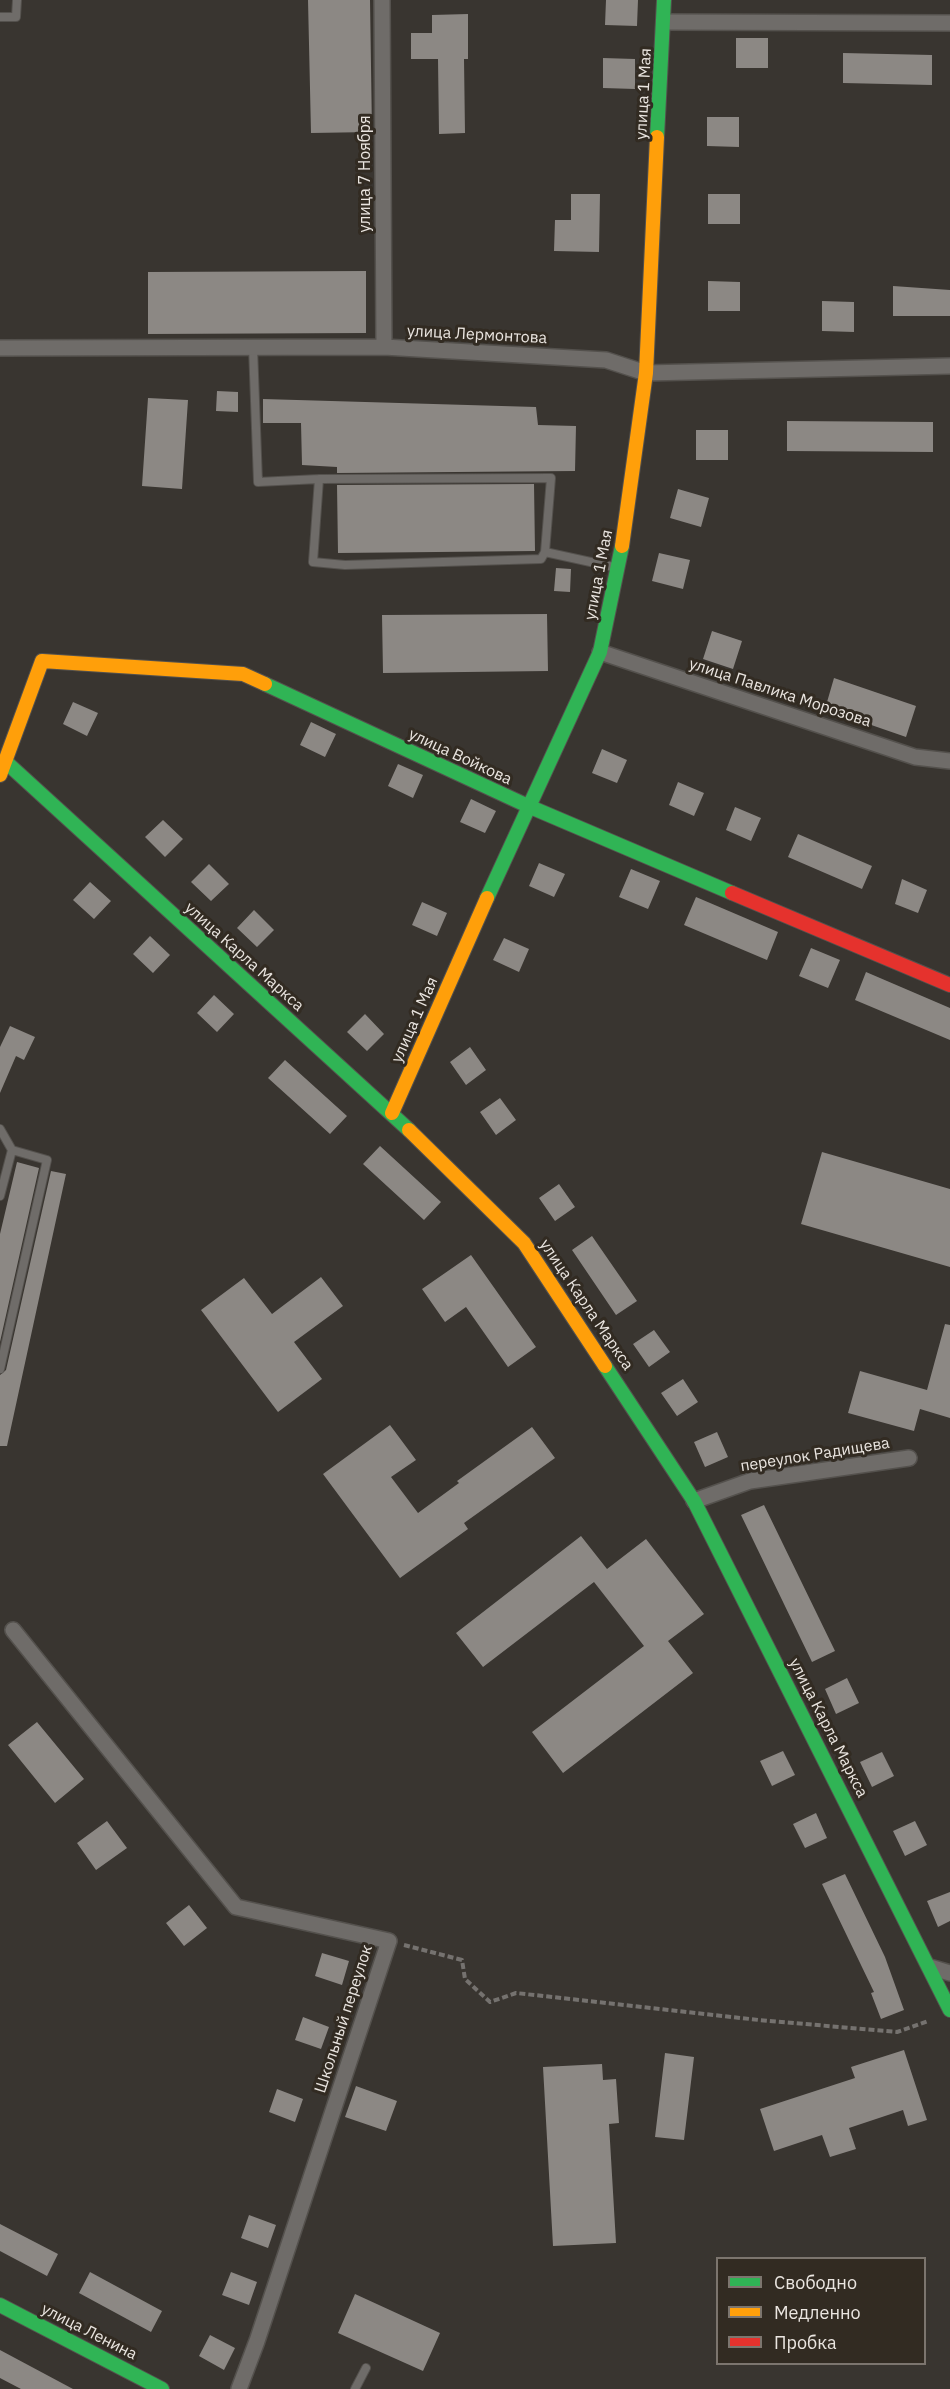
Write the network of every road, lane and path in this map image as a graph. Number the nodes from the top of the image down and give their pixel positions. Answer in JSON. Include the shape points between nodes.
{"nodes":[{"id":1,"x":16,"y":0,"type":"edge"},
{"id":2,"x":381,"y":0,"type":"edge"},
{"id":3,"x":664,"y":0,"type":"edge"},
{"id":4,"x":0,"y":17,"type":"edge"},
{"id":5,"x":664,"y":22,"type":"junction"},
{"id":6,"x":950,"y":23,"type":"edge"},
{"id":7,"x":253,"y":347,"type":"junction"},
{"id":8,"x":384,"y":347,"type":"junction"},
{"id":9,"x":0,"y":348,"type":"edge"},
{"id":10,"x":950,"y":366,"type":"edge"},
{"id":11,"x":646,"y":372,"type":"junction"},
{"id":12,"x":319,"y":479,"type":"junction"},
{"id":13,"x":545,"y":552,"type":"junction"},
{"id":14,"x":619,"y":569,"type":"junction"},
{"id":15,"x":600,"y":652,"type":"junction"},
{"id":16,"x":950,"y":761,"type":"edge"},
{"id":17,"x":2,"y":765,"type":"edge"},
{"id":18,"x":528,"y":806,"type":"junction"},
{"id":19,"x":950,"y":985,"type":"edge"},
{"id":20,"x":392,"y":1113,"type":"junction"},
{"id":21,"x":0,"y":1129,"type":"edge"},
{"id":22,"x":12,"y":1150,"type":"junction"},
{"id":23,"x":0,"y":1196,"type":"edge"},
{"id":24,"x":0,"y":1369,"type":"edge"},
{"id":25,"x":909,"y":1458,"type":"dead end"},
{"id":26,"x":694,"y":1501,"type":"junction"},
{"id":27,"x":14,"y":1630,"type":"dead end"},
{"id":28,"x":389,"y":1941,"type":"junction"},
{"id":29,"x":930,"y":1967,"type":"junction"},
{"id":30,"x":950,"y":1973,"type":"edge"},
{"id":31,"x":950,"y":2010,"type":"edge"},
{"id":32,"x":928,"y":2021,"type":"dead end"},
{"id":33,"x":0,"y":2305,"type":"edge"},
{"id":34,"x":366,"y":2368,"type":"dead end"},
{"id":35,"x":162,"y":2389,"type":"edge"},
{"id":36,"x":239,"y":2389,"type":"edge"},
{"id":37,"x":355,"y":2389,"type":"edge"}],
"edges":[{"from":1,"to":4,"type":"lane","via":[[16,17]]},
{"from":2,"to":8,"type":"street","name":"улица 7 Ноября"},
{"from":3,"to":5,"type":"street","name":"улица 1 Мая"},
{"from":5,"to":6,"type":"street"},
{"from":5,"to":11,"type":"street","name":"улица 1 Мая"},
{"from":7,"to":8,"type":"street","name":"улица Лермонтова"},
{"from":7,"to":9,"type":"street","name":"улица Лермонтова"},
{"from":7,"to":12,"type":"lane","via":[[258,482]]},
{"from":8,"to":11,"type":"street","name":"улица Лермонтова","via":[[606,360]]},
{"from":10,"to":11,"type":"street","name":"улица Лермонтова"},
{"from":11,"to":14,"type":"street","name":"улица 1 Мая"},
{"from":12,"to":13,"type":"lane","via":[[550,478]]},
{"from":12,"to":13,"type":"lane","via":[[313,562],[345,565],[541,559]]},
{"from":13,"to":14,"type":"lane"},
{"from":14,"to":15,"type":"street","name":"улица 1 Мая"},
{"from":15,"to":16,"type":"street","name":"улица Павлика Морозова","via":[[915,757]]},
{"from":15,"to":18,"type":"street","name":"улица 1 Мая"},
{"from":17,"to":18,"type":"street","name":"улица Войкова","via":[[42,662],[243,674]]},
{"from":17,"to":20,"type":"street","name":"улица Карла Маркса"},
{"from":18,"to":19,"type":"street","name":"улица Войкова"},
{"from":18,"to":20,"type":"street","name":"улица 1 Мая"},
{"from":20,"to":26,"type":"street","name":"улица Карла Маркса","via":[[525,1243]]},
{"from":21,"to":22,"type":"lane"},
{"from":22,"to":23,"type":"lane"},
{"from":22,"to":24,"type":"lane","via":[[47,1160]]},
{"from":25,"to":26,"type":"street","name":"переулок Радищева","via":[[750,1481]]},
{"from":26,"to":29,"type":"street","name":"улица Карла Маркса"},
{"from":27,"to":28,"type":"street","name":"Школьный переулок","via":[[236,1907]]},
{"from":28,"to":32,"type":"path","via":[[462,1960],[465,1979],[490,2002],[516,1993],[897,2032]]},
{"from":28,"to":36,"type":"street","name":"Школьный переулок"},
{"from":29,"to":30,"type":"street"},
{"from":29,"to":31,"type":"street","name":"улица Карла Маркса"},
{"from":33,"to":35,"type":"street","name":"улица Ленина"},
{"from":34,"to":37,"type":"lane"}]}
